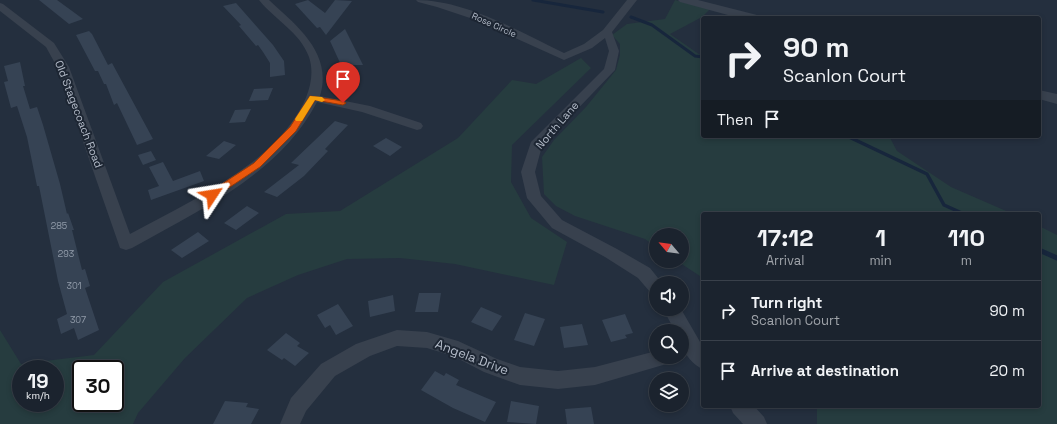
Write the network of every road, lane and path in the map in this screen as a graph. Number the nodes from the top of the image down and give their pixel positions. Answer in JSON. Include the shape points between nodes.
{"nodes":[{"id":1,"x":264,"y":0,"type":"edge"},
{"id":2,"x":421,"y":0,"type":"edge"},
{"id":3,"x":632,"y":0,"type":"edge"},
{"id":4,"x":684,"y":0,"type":"edge"},
{"id":5,"x":0,"y":6,"type":"edge"},
{"id":6,"x":745,"y":16,"type":"edge"},
{"id":7,"x":607,"y":32,"type":"junction"},
{"id":8,"x":1041,"y":95,"type":"edge"},
{"id":9,"x":313,"y":98,"type":"junction"},
{"id":10,"x":1057,"y":99,"type":"edge"},
{"id":11,"x":417,"y":126,"type":"dead end"},
{"id":12,"x":649,"y":279,"type":"edge"},
{"id":13,"x":675,"y":316,"type":"edge"},
{"id":14,"x":693,"y":354,"type":"edge"},
{"id":15,"x":649,"y":361,"type":"edge"},
{"id":16,"x":742,"y":408,"type":"edge"},
{"id":17,"x":290,"y":424,"type":"edge"},
{"id":18,"x":758,"y":424,"type":"edge"}],
"edges":[{"from":1,"to":9,"type":"street","via":[[304,40],[314,57],[317,76]]},
{"from":2,"to":7,"type":"street","name":"Rose Circle","via":[[476,16],[564,57],[588,46]]},
{"from":3,"to":7,"type":"street"},
{"from":4,"to":6,"type":"street"},
{"from":5,"to":9,"type":"street","name":"Old Stagecoach Road","via":[[50,45],[63,67],[126,244],[200,203],[257,165],[293,129]]},
{"from":7,"to":12,"type":"street","name":"North Lane","via":[[613,44],[615,57],[608,70],[536,145],[528,172],[534,198],[557,224],[611,253],[644,273]]},
{"from":8,"to":10,"type":"street"},
{"from":9,"to":11,"type":"street","via":[[358,106]]},
{"from":13,"to":14,"type":"street"},
{"from":15,"to":17,"type":"street","name":"Angela Drive","via":[[595,376],[558,380],[520,376],[491,366],[458,349],[427,340],[396,338],[363,350],[328,370],[298,405]]},
{"from":16,"to":18,"type":"street"}]}
